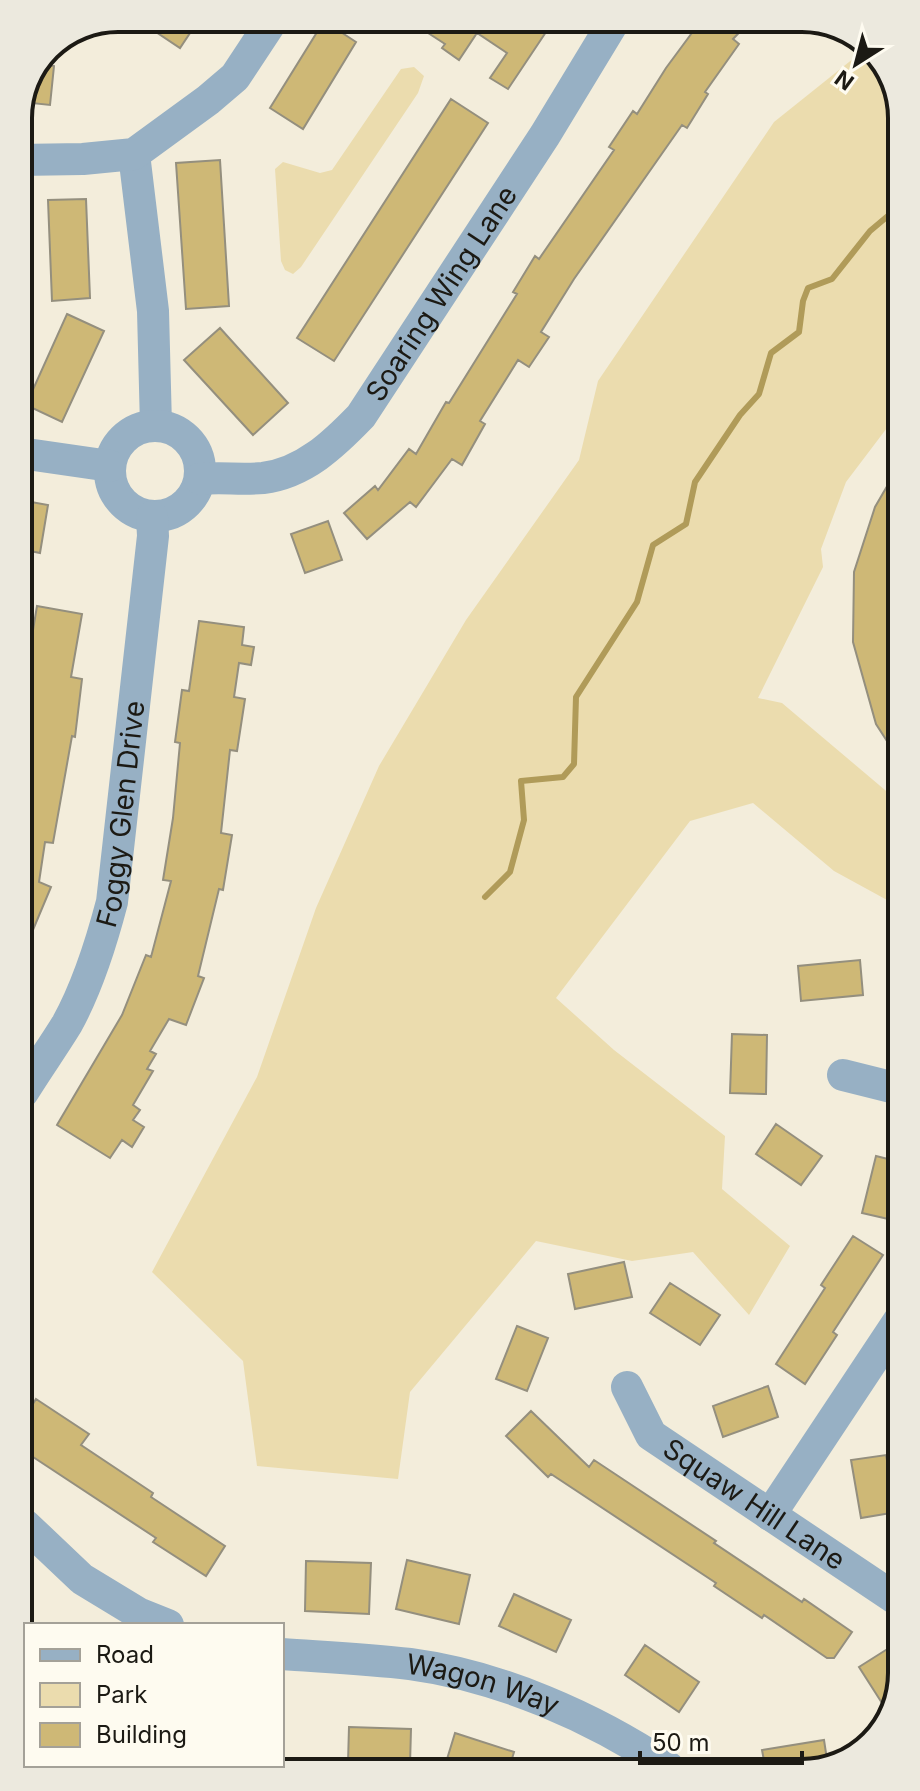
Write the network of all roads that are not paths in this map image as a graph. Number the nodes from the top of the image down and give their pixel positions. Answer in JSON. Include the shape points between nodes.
{"nodes":[{"id":1,"x":265,"y":32,"type":"edge"},
{"id":2,"x":608,"y":32,"type":"edge"},
{"id":3,"x":134,"y":154,"type":"junction"},
{"id":4,"x":32,"y":160,"type":"edge"},
{"id":5,"x":156,"y":426,"type":"junction"},
{"id":6,"x":32,"y":455,"type":"edge"},
{"id":7,"x":110,"y":466,"type":"junction"},
{"id":8,"x":200,"y":479,"type":"junction"},
{"id":9,"x":152,"y":517,"type":"junction"},
{"id":10,"x":843,"y":1075,"type":"dead end"},
{"id":11,"x":32,"y":1078,"type":"edge"},
{"id":12,"x":888,"y":1086,"type":"edge"},
{"id":13,"x":888,"y":1337,"type":"edge"},
{"id":14,"x":627,"y":1387,"type":"dead end"},
{"id":15,"x":770,"y":1515,"type":"junction"},
{"id":16,"x":32,"y":1532,"type":"edge"},
{"id":17,"x":888,"y":1594,"type":"edge"},
{"id":18,"x":163,"y":1623,"type":"edge"},
{"id":19,"x":284,"y":1654,"type":"edge"},
{"id":20,"x":654,"y":1759,"type":"edge"}],
"edges":[{"from":1,"to":3,"type":"street","via":[[235,77]]},
{"from":2,"to":8,"type":"street","name":"Soaring Wing Lane","via":[[361,416],[303,466],[263,478]]},
{"from":3,"to":4,"type":"street"},
{"from":3,"to":5,"type":"street","via":[[153,311]]},
{"from":5,"to":7,"type":"street","via":[[131,432],[113,453]]},
{"from":5,"to":8,"type":"street","via":[[185,436],[195,448]]},
{"from":6,"to":7,"type":"street"},
{"from":7,"to":9,"type":"street","via":[[110,480],[125,506]]},
{"from":8,"to":9,"type":"street","via":[[178,511]]},
{"from":9,"to":11,"type":"street","name":"Foggy Glen Drive","via":[[112,902],[87,982]]},
{"from":10,"to":12,"type":"street"},
{"from":13,"to":15,"type":"street"},
{"from":14,"to":15,"type":"street","name":"Squaw Hill Lane","via":[[651,1435]]},
{"from":15,"to":17,"type":"street","name":"Squaw Hill Lane"},
{"from":16,"to":18,"type":"street","via":[[82,1579]]},
{"from":19,"to":20,"type":"street","name":"Wagon Way","via":[[412,1665],[514,1688],[590,1722]]}]}
